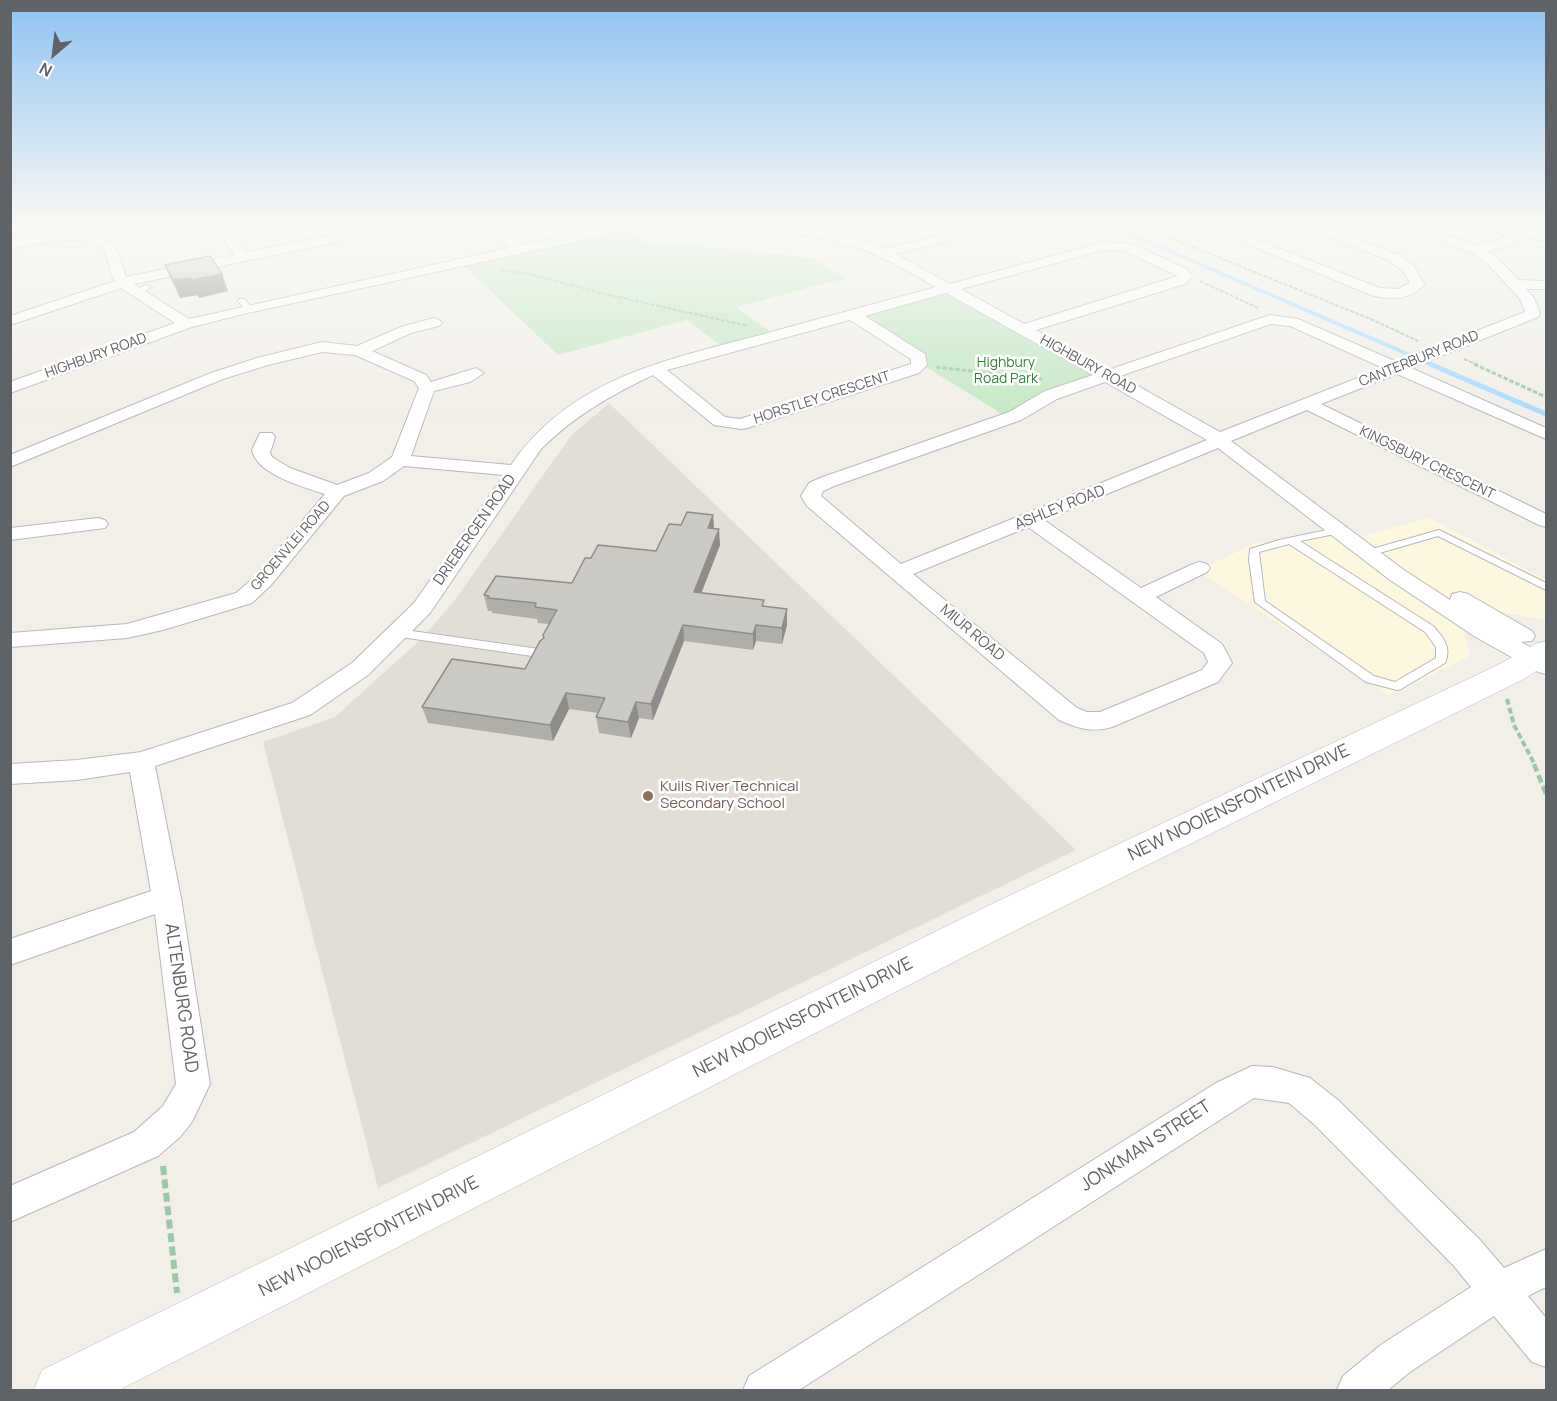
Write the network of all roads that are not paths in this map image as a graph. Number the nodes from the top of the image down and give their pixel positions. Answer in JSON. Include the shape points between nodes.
{"nodes":[{"id":1,"x":101,"y":289,"type":"edge"},
{"id":2,"x":140,"y":289,"type":"edge"},
{"id":3,"x":319,"y":289,"type":"edge"},
{"id":4,"x":942,"y":289,"type":"edge"},
{"id":5,"x":950,"y":289,"type":"edge"},
{"id":6,"x":1148,"y":289,"type":"edge"},
{"id":7,"x":1369,"y":289,"type":"edge"},
{"id":8,"x":1412,"y":289,"type":"edge"},
{"id":9,"x":1519,"y":289,"type":"edge"},
{"id":10,"x":852,"y":314,"type":"junction"},
{"id":11,"x":15,"y":315,"type":"edge"},
{"id":12,"x":1540,"y":316,"type":"edge"},
{"id":13,"x":434,"y":323,"type":"dead end"},
{"id":14,"x":187,"y":324,"type":"junction"},
{"id":15,"x":1024,"y":329,"type":"junction"},
{"id":16,"x":359,"y":351,"type":"junction"},
{"id":17,"x":1403,"y":366,"type":"junction"},
{"id":18,"x":655,"y":368,"type":"junction"},
{"id":19,"x":476,"y":373,"type":"dead end"},
{"id":20,"x":1107,"y":376,"type":"junction"},
{"id":21,"x":10,"y":388,"type":"edge"},
{"id":22,"x":427,"y":388,"type":"junction"},
{"id":23,"x":1308,"y":404,"type":"junction"},
{"id":24,"x":1546,"y":434,"type":"edge"},
{"id":25,"x":266,"y":437,"type":"dead end"},
{"id":26,"x":1219,"y":440,"type":"junction"},
{"id":27,"x":400,"y":460,"type":"junction"},
{"id":28,"x":10,"y":462,"type":"edge"},
{"id":29,"x":515,"y":471,"type":"junction"},
{"id":30,"x":337,"y":492,"type":"junction"},
{"id":31,"x":1031,"y":520,"type":"junction"},
{"id":32,"x":98,"y":524,"type":"dead end"},
{"id":33,"x":1545,"y":529,"type":"edge"},
{"id":34,"x":1336,"y":531,"type":"junction"},
{"id":35,"x":10,"y":534,"type":"edge"},
{"id":36,"x":1292,"y":542,"type":"junction"},
{"id":37,"x":1371,"y":554,"type":"junction"},
{"id":38,"x":1200,"y":568,"type":"dead end"},
{"id":39,"x":900,"y":572,"type":"junction"},
{"id":40,"x":1546,"y":587,"type":"edge"},
{"id":41,"x":1139,"y":597,"type":"junction"},
{"id":42,"x":398,"y":633,"type":"junction"},
{"id":43,"x":10,"y":640,"type":"edge"},
{"id":44,"x":539,"y":653,"type":"edge"},
{"id":45,"x":1543,"y":656,"type":"edge"},
{"id":46,"x":141,"y":760,"type":"junction"},
{"id":47,"x":10,"y":774,"type":"edge"},
{"id":48,"x":167,"y":898,"type":"junction"},
{"id":49,"x":10,"y":952,"type":"edge"},
{"id":50,"x":10,"y":1204,"type":"edge"},
{"id":51,"x":1546,"y":1268,"type":"edge"},
{"id":52,"x":1498,"y":1291,"type":"junction"},
{"id":53,"x":1546,"y":1348,"type":"edge"},
{"id":54,"x":62,"y":1390,"type":"edge"},
{"id":55,"x":763,"y":1390,"type":"edge"},
{"id":56,"x":1357,"y":1390,"type":"edge"}],
"edges":[{"from":1,"to":11,"type":"street"},
{"from":2,"to":14,"type":"street"},
{"from":3,"to":14,"type":"street","name":"HIGHBURY ROAD","via":[[245,304]]},
{"from":4,"to":10,"type":"street","name":"DRIEBERGEN ROAD"},
{"from":5,"to":15,"type":"street","name":"HIGHBURY ROAD"},
{"from":6,"to":15,"type":"street","name":"DRIEBERGEN ROAD"},
{"from":7,"to":8,"type":"street","via":[[1400,294]]},
{"from":9,"to":12,"type":"street","name":"CANTERBURY ROAD"},
{"from":10,"to":18,"type":"street","name":"DRIEBERGEN ROAD"},
{"from":10,"to":18,"type":"street","name":"HORSTLEY CRESCENT","via":[[919,357],[919,365],[741,424],[720,421]]},
{"from":12,"to":17,"type":"street","name":"CANTERBURY ROAD"},
{"from":13,"to":16,"type":"street","via":[[406,330]]},
{"from":14,"to":21,"type":"street","name":"HIGHBURY ROAD"},
{"from":15,"to":20,"type":"street","name":"HIGHBURY ROAD"},
{"from":16,"to":22,"type":"street","via":[[420,378]]},
{"from":16,"to":28,"type":"street","via":[[322,347],[238,369]]},
{"from":17,"to":20,"type":"street","name":"MIUR ROAD","via":[[1293,322],[1275,319]]},
{"from":17,"to":23,"type":"street","name":"CANTERBURY ROAD"},
{"from":17,"to":24,"type":"street"},
{"from":18,"to":29,"type":"street","name":"DRIEBERGEN ROAD","via":[[600,394],[557,423]]},
{"from":19,"to":22,"type":"street"},
{"from":20,"to":26,"type":"street","name":"HIGHBURY ROAD"},
{"from":20,"to":39,"type":"street","name":"MIUR ROAD","via":[[1051,395],[1016,416],[816,487],[811,496],[814,501]]},
{"from":22,"to":27,"type":"street"},
{"from":23,"to":26,"type":"street","name":"CANTERBURY ROAD"},
{"from":23,"to":33,"type":"street","name":"KINGSBURY CRESCENT"},
{"from":25,"to":30,"type":"street","via":[[261,450],[267,461]]},
{"from":26,"to":31,"type":"street","name":"ASHLEY ROAD"},
{"from":26,"to":34,"type":"street","name":"HIGHBURY ROAD"},
{"from":27,"to":29,"type":"street"},
{"from":27,"to":30,"type":"street","name":"GROENVLEI ROAD","via":[[376,477]]},
{"from":29,"to":42,"type":"street","name":"DRIEBERGEN ROAD","via":[[422,608]]},
{"from":30,"to":43,"type":"street","name":"GROENVLEI ROAD","via":[[264,580],[244,598],[127,631]]},
{"from":31,"to":39,"type":"street","name":"ASHLEY ROAD"},
{"from":31,"to":41,"type":"street","name":"MIUR ROAD"},
{"from":32,"to":35,"type":"street"},
{"from":34,"to":36,"type":"lane"},
{"from":34,"to":37,"type":"street","name":"HIGHBURY ROAD"},
{"from":36,"to":36,"type":"lane","via":[[1429,629],[1440,643],[1441,660],[1397,686],[1380,683],[1263,606],[1252,554],[1258,547]]},
{"from":37,"to":40,"type":"lane","via":[[1439,533]]},
{"from":37,"to":45,"type":"street","name":"HIGHBURY ROAD","via":[[1473,625]]},
{"from":38,"to":41,"type":"street"},
{"from":39,"to":41,"type":"street","name":"MIUR ROAD","via":[[1068,714],[1085,721],[1103,721],[1210,676],[1220,663],[1214,649]]},
{"from":42,"to":44,"type":"lane"},
{"from":42,"to":46,"type":"street","name":"DRIEBERGEN ROAD","via":[[360,669],[301,709]]},
{"from":45,"to":54,"type":"street","name":"NEW NOOIENSFONTEIN DRIVE","via":[[1010,914]]},
{"from":46,"to":47,"type":"street","name":"DRIEBERGEN ROAD","via":[[77,770]]},
{"from":46,"to":48,"type":"street","name":"ALTENBURG ROAD"},
{"from":48,"to":49,"type":"street"},
{"from":48,"to":50,"type":"street","name":"ALTENBURG ROAD","via":[[193,1084],[188,1100],[163,1131],[146,1144]]},
{"from":51,"to":52,"type":"street"},
{"from":52,"to":53,"type":"street","name":"JONKMAN STREET"},
{"from":52,"to":55,"type":"street","name":"JONKMAN STREET","via":[[1467,1252],[1327,1113],[1298,1089],[1252,1082]]},
{"from":52,"to":56,"type":"street","via":[[1396,1358]]}]}
